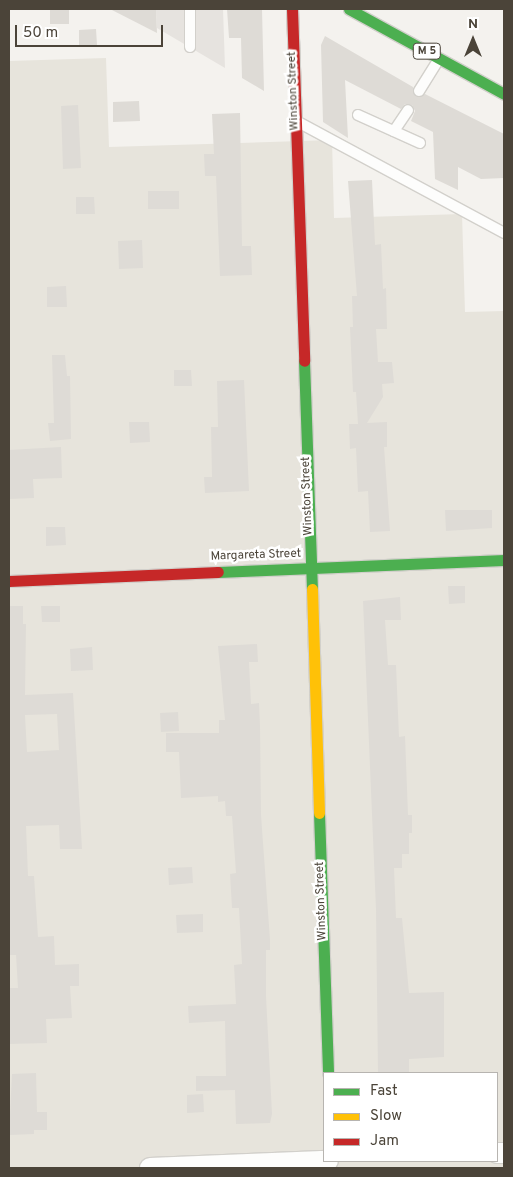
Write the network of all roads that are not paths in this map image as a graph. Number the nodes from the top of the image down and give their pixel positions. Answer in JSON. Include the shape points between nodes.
{"nodes":[{"id":1,"x":190,"y":9,"type":"edge"},
{"id":2,"x":292,"y":9,"type":"edge"},
{"id":3,"x":349,"y":9,"type":"edge"},
{"id":4,"x":190,"y":47,"type":"dead end"},
{"id":5,"x":439,"y":58,"type":"junction"},
{"id":6,"x":419,"y":91,"type":"dead end"},
{"id":7,"x":504,"y":94,"type":"edge"},
{"id":8,"x":408,"y":110,"type":"dead end"},
{"id":9,"x":358,"y":115,"type":"dead end"},
{"id":10,"x":295,"y":120,"type":"junction"},
{"id":11,"x":394,"y":131,"type":"junction"},
{"id":12,"x":420,"y":143,"type":"dead end"},
{"id":13,"x":504,"y":232,"type":"edge"},
{"id":14,"x":504,"y":560,"type":"edge"},
{"id":15,"x":310,"y":568,"type":"junction"},
{"id":16,"x":9,"y":581,"type":"edge"},
{"id":17,"x":328,"y":1072,"type":"edge"},
{"id":18,"x":323,"y":1161,"type":"edge"},
{"id":19,"x":150,"y":1168,"type":"edge"}],
"edges":[{"from":1,"to":4,"type":"lane"},
{"from":2,"to":10,"type":"street","name":"Winston Street"},
{"from":3,"to":5,"type":"street","number":"M 5"},
{"from":5,"to":6,"type":"lane"},
{"from":5,"to":7,"type":"street","number":"M 5"},
{"from":8,"to":11,"type":"lane"},
{"from":9,"to":11,"type":"lane"},
{"from":10,"to":13,"type":"lane"},
{"from":10,"to":15,"type":"street","name":"Winston Street"},
{"from":11,"to":12,"type":"lane"},
{"from":14,"to":15,"type":"street","name":"Margareta Street"},
{"from":15,"to":16,"type":"street","name":"Margareta Street"},
{"from":15,"to":17,"type":"street","name":"Winston Street"},
{"from":18,"to":19,"type":"street"}]}
